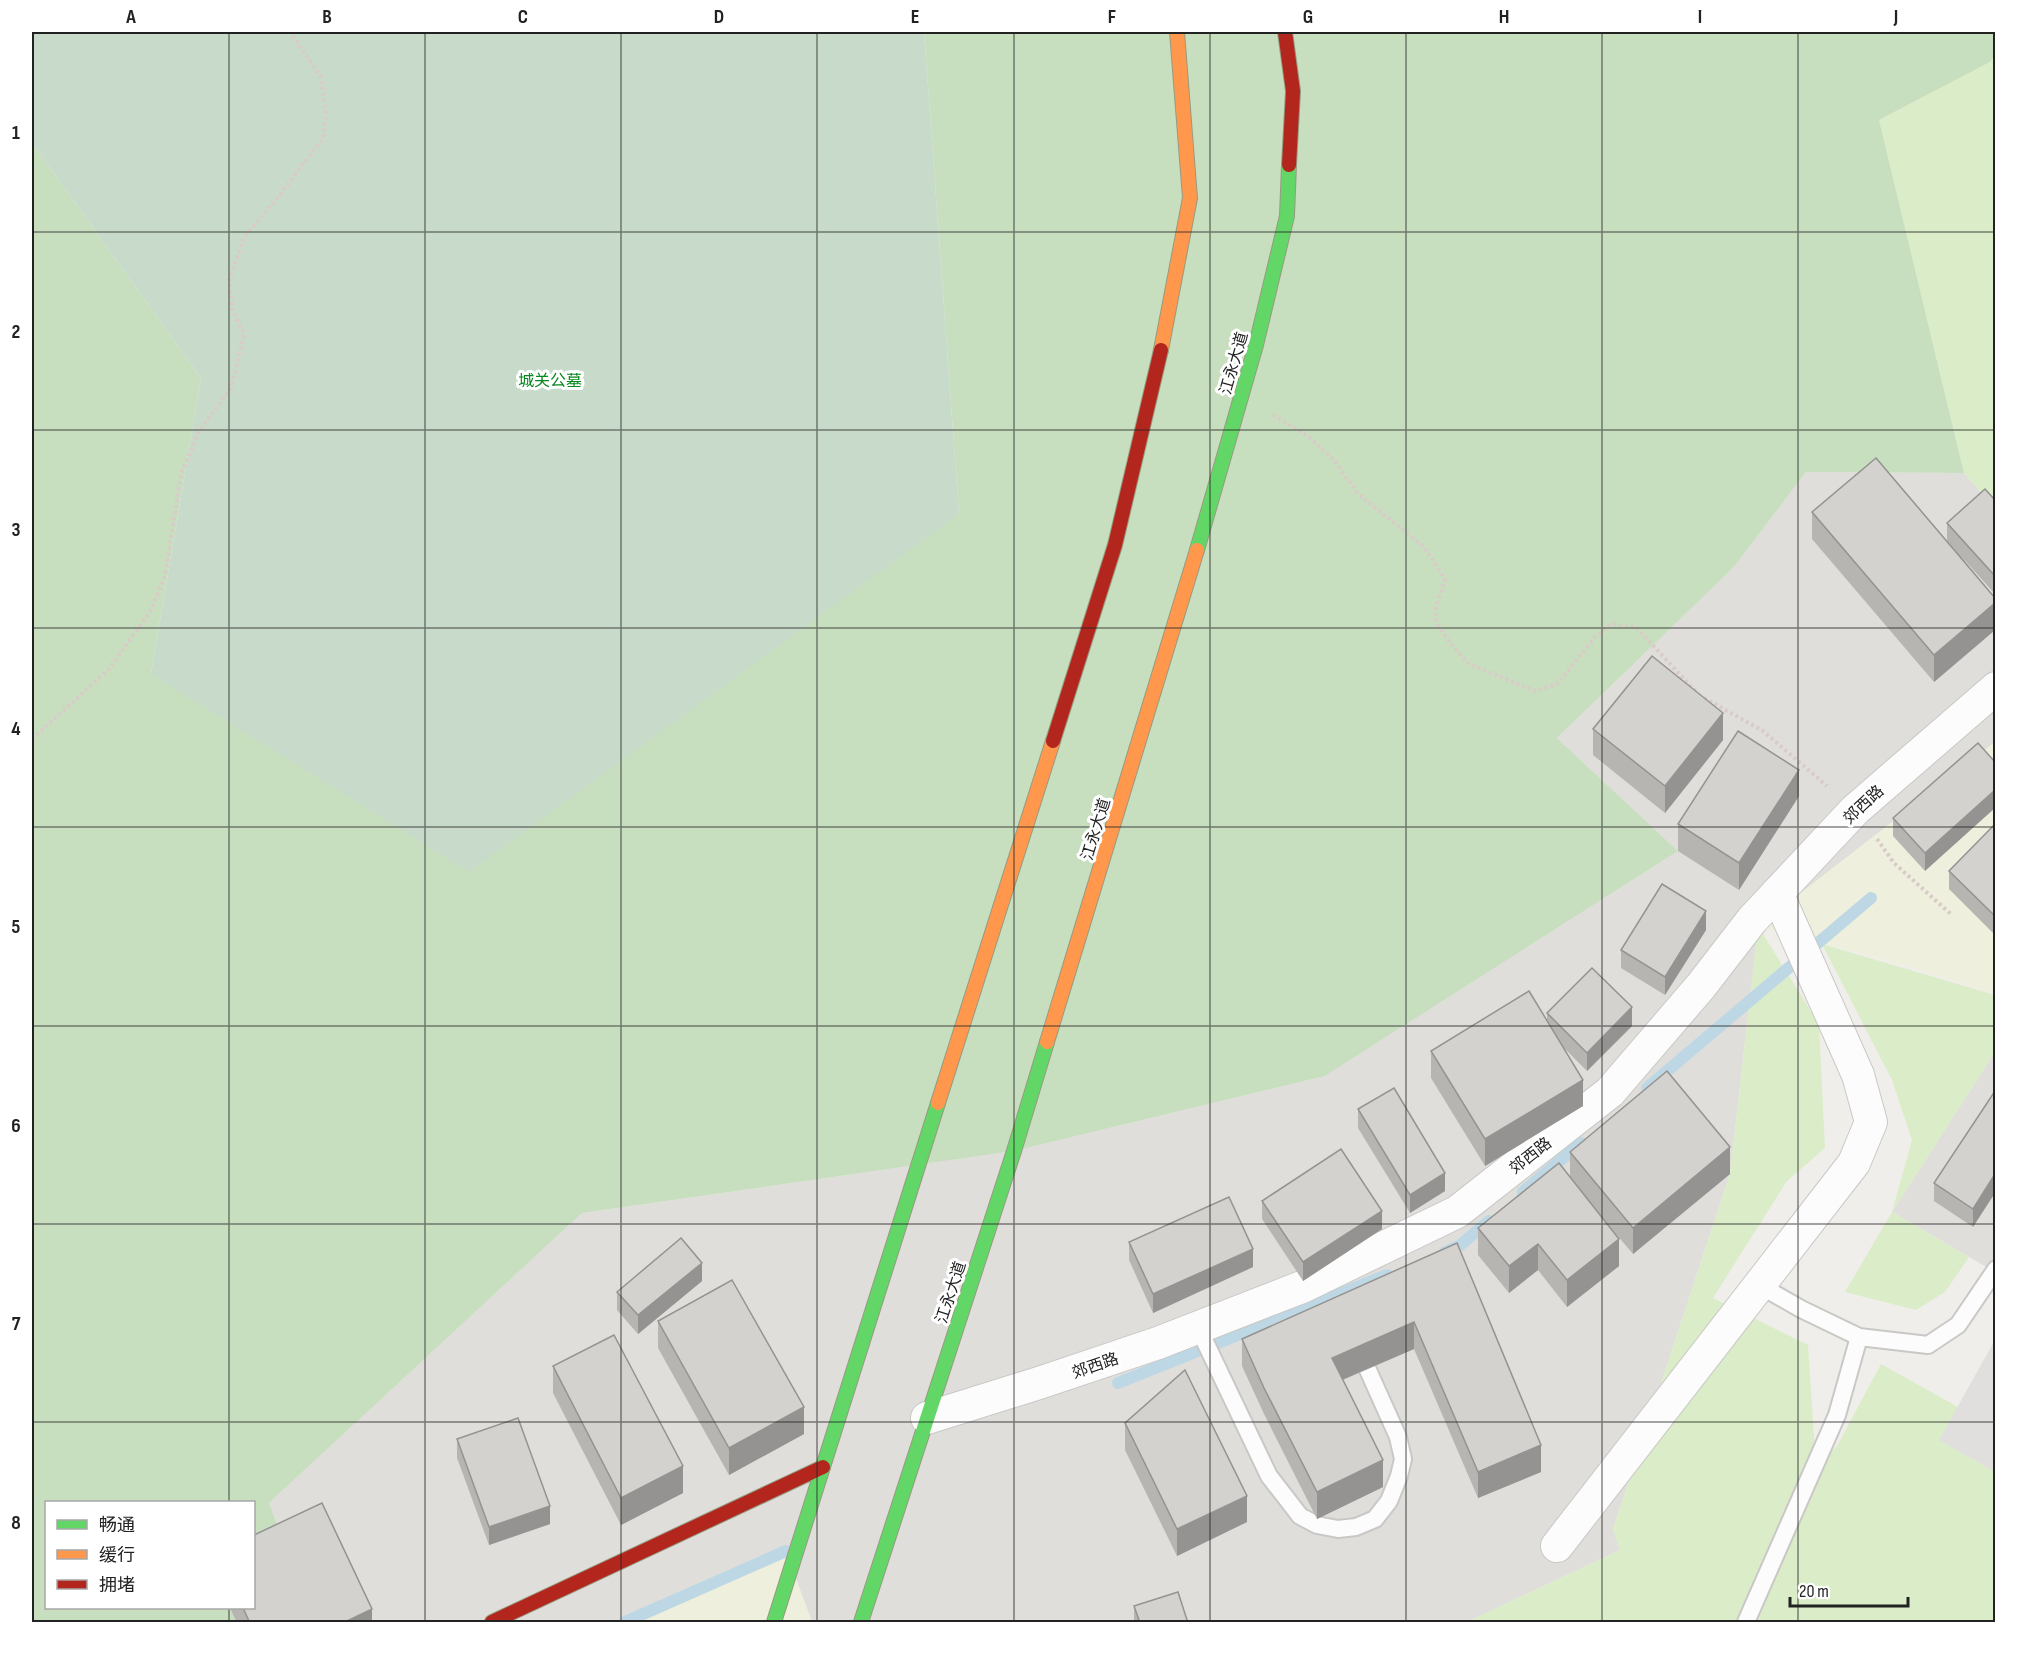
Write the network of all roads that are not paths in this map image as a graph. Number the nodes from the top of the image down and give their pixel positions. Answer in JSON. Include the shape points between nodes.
{"nodes":[{"id":1,"x":1177,"y":32,"type":"edge"},
{"id":2,"x":1285,"y":32,"type":"edge"},
{"id":3,"x":1995,"y":688,"type":"edge"},
{"id":4,"x":1777,"y":893,"type":"junction"},
{"id":5,"x":1995,"y":1269,"type":"edge"},
{"id":6,"x":1759,"y":1285,"type":"junction"},
{"id":7,"x":1199,"y":1330,"type":"junction"},
{"id":8,"x":1351,"y":1332,"type":"edge"},
{"id":9,"x":1859,"y":1337,"type":"junction"},
{"id":10,"x":927,"y":1418,"type":"junction"},
{"id":11,"x":823,"y":1467,"type":"junction"},
{"id":12,"x":1557,"y":1546,"type":"dead end"},
{"id":13,"x":492,"y":1623,"type":"edge"},
{"id":14,"x":774,"y":1623,"type":"edge"},
{"id":15,"x":861,"y":1623,"type":"edge"},
{"id":16,"x":1746,"y":1623,"type":"edge"}],
"edges":[{"from":1,"to":11,"type":"main road","via":[[1190,198],[1168,320],[1115,545]]},
{"from":2,"to":10,"type":"main road","name":"江永大道","via":[[1293,91],[1287,216],[1257,345],[1014,1151]]},
{"from":3,"to":4,"type":"street","name":"郊西路","via":[[1855,810]]},
{"from":4,"to":6,"type":"street","via":[[1858,1074],[1871,1122],[1854,1163]]},
{"from":4,"to":7,"type":"street","name":"郊西路","via":[[1610,1092],[1456,1212],[1330,1283]]},
{"from":5,"to":9,"type":"lane","via":[[1958,1325],[1928,1345]]},
{"from":6,"to":9,"type":"lane"},
{"from":6,"to":12,"type":"street"},
{"from":7,"to":8,"type":"lane","via":[[1269,1476],[1300,1516],[1317,1525],[1338,1529],[1375,1519],[1389,1501],[1403,1460],[1398,1437]]},
{"from":7,"to":10,"type":"street","name":"郊西路"},
{"from":9,"to":16,"type":"lane","via":[[1837,1415]]},
{"from":10,"to":15,"type":"main road","name":"江永大道"},
{"from":11,"to":13,"type":"main road"},
{"from":11,"to":14,"type":"main road"}]}
